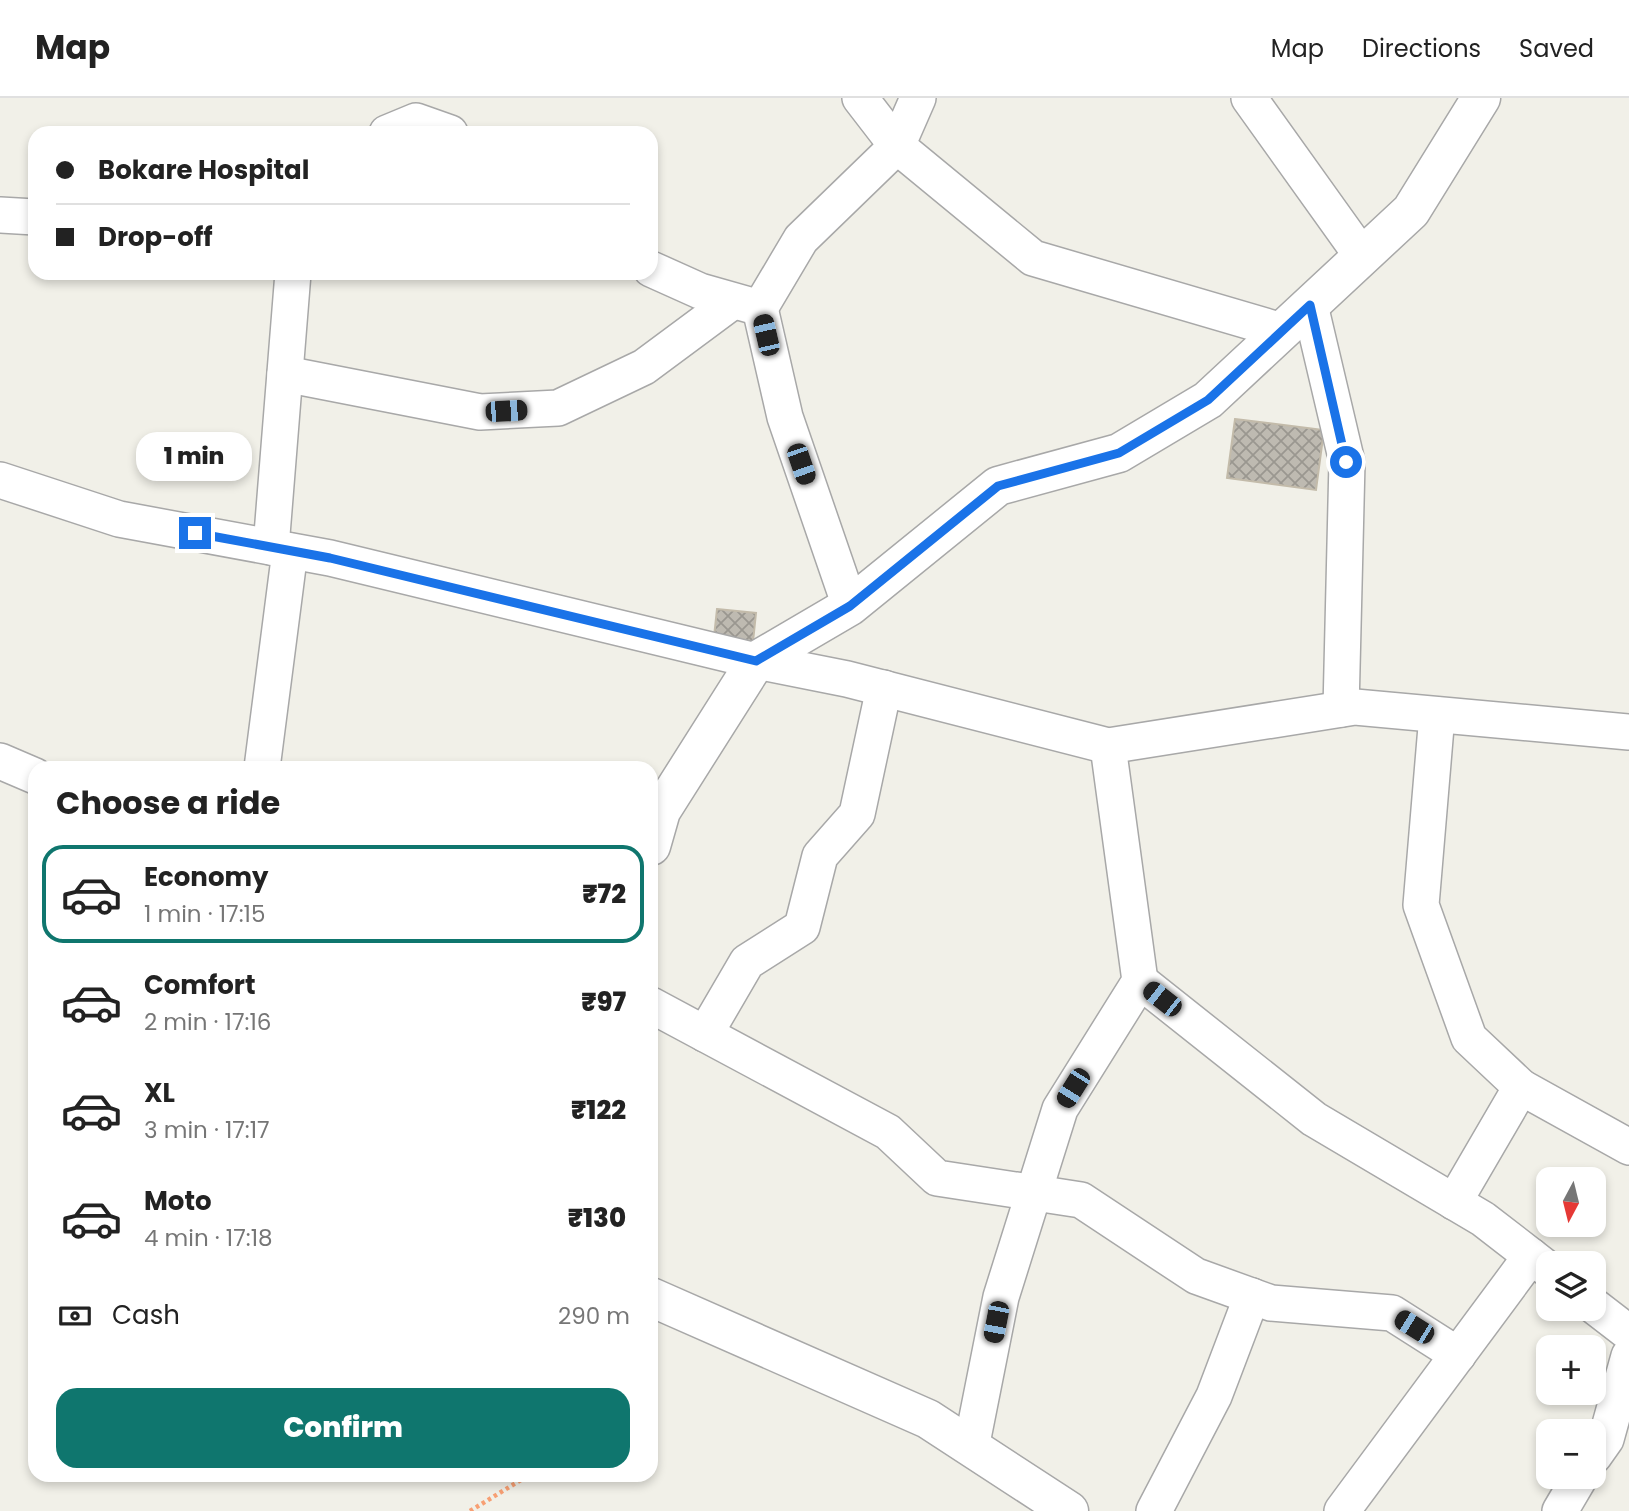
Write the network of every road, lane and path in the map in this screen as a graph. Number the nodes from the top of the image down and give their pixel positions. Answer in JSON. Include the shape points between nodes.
{"nodes":[{"id":1,"x":860,"y":98,"type":"edge"},
{"id":2,"x":918,"y":98,"type":"edge"},
{"id":3,"x":1249,"y":98,"type":"edge"},
{"id":4,"x":1481,"y":98,"type":"edge"},
{"id":5,"x":404,"y":126,"type":"edge"},
{"id":6,"x":430,"y":126,"type":"edge"},
{"id":7,"x":897,"y":146,"type":"junction"},
{"id":8,"x":0,"y":215,"type":"edge"},
{"id":9,"x":28,"y":216,"type":"edge"},
{"id":10,"x":1362,"y":256,"type":"junction"},
{"id":11,"x":658,"y":272,"type":"edge"},
{"id":12,"x":292,"y":280,"type":"edge"},
{"id":13,"x":746,"y":304,"type":"junction"},
{"id":14,"x":1310,"y":305,"type":"junction"},
{"id":15,"x":1282,"y":331,"type":"junction"},
{"id":16,"x":285,"y":374,"type":"junction"},
{"id":17,"x":0,"y":481,"type":"edge"},
{"id":18,"x":280,"y":549,"type":"junction"},
{"id":19,"x":850,"y":606,"type":"junction"},
{"id":20,"x":756,"y":661,"type":"junction"},
{"id":21,"x":884,"y":688,"type":"junction"},
{"id":22,"x":1341,"y":709,"type":"junction"},
{"id":23,"x":1437,"y":715,"type":"junction"},
{"id":24,"x":1629,"y":732,"type":"edge"},
{"id":25,"x":1108,"y":746,"type":"junction"},
{"id":26,"x":0,"y":761,"type":"edge"},
{"id":27,"x":263,"y":761,"type":"edge"},
{"id":28,"x":28,"y":773,"type":"edge"},
{"id":29,"x":658,"y":822,"type":"edge"},
{"id":30,"x":1140,"y":981,"type":"junction"},
{"id":31,"x":658,"y":1009,"type":"edge"},
{"id":32,"x":705,"y":1034,"type":"junction"},
{"id":33,"x":1521,"y":1087,"type":"junction"},
{"id":34,"x":1629,"y":1147,"type":"edge"},
{"id":35,"x":1034,"y":1191,"type":"junction"},
{"id":36,"x":1454,"y":1202,"type":"junction"},
{"id":37,"x":1536,"y":1260,"type":"edge"},
{"id":38,"x":1536,"y":1267,"type":"edge"},
{"id":39,"x":1252,"y":1296,"type":"junction"},
{"id":40,"x":658,"y":1300,"type":"edge"},
{"id":41,"x":1606,"y":1315,"type":"edge"},
{"id":42,"x":1629,"y":1333,"type":"edge"},
{"id":43,"x":1458,"y":1355,"type":"junction"},
{"id":44,"x":1629,"y":1356,"type":"edge"},
{"id":45,"x":1622,"y":1406,"type":"edge"},
{"id":46,"x":1606,"y":1439,"type":"edge"},
{"id":47,"x":971,"y":1448,"type":"junction"},
{"id":48,"x":518,"y":1482,"type":"edge"},
{"id":49,"x":1573,"y":1489,"type":"edge"},
{"id":50,"x":1063,"y":1509,"type":"edge"},
{"id":51,"x":470,"y":1511,"type":"edge"},
{"id":52,"x":1154,"y":1511,"type":"edge"},
{"id":53,"x":1342,"y":1511,"type":"edge"},
{"id":54,"x":1560,"y":1511,"type":"edge"}],
"edges":[{"from":1,"to":7,"type":"street"},
{"from":2,"to":7,"type":"street"},
{"from":3,"to":10,"type":"street"},
{"from":4,"to":10,"type":"street","via":[[1411,211]]},
{"from":5,"to":6,"type":"street","via":[[416,121]]},
{"from":7,"to":13,"type":"street","via":[[801,239]]},
{"from":7,"to":15,"type":"street","via":[[1033,258]]},
{"from":8,"to":9,"type":"street"},
{"from":10,"to":14,"type":"street"},
{"from":11,"to":13,"type":"street","via":[[699,291]]},
{"from":12,"to":16,"type":"street"},
{"from":13,"to":16,"type":"street","via":[[644,367],[558,408],[480,412]]},
{"from":13,"to":19,"type":"street"},
{"from":14,"to":15,"type":"street"},
{"from":14,"to":22,"type":"street","via":[[1346,462]]},
{"from":15,"to":19,"type":"street","via":[[1208,400],[1119,453],[998,486]]},
{"from":16,"to":18,"type":"street"},
{"from":17,"to":18,"type":"street","via":[[119,519]]},
{"from":18,"to":20,"type":"street"},
{"from":18,"to":27,"type":"street"},
{"from":19,"to":20,"type":"street"},
{"from":20,"to":21,"type":"street"},
{"from":20,"to":29,"type":"street"},
{"from":21,"to":25,"type":"street"},
{"from":21,"to":32,"type":"street","via":[[857,814],[820,856],[802,928],[747,962]]},
{"from":22,"to":23,"type":"street"},
{"from":22,"to":25,"type":"street"},
{"from":23,"to":24,"type":"street"},
{"from":23,"to":33,"type":"street","via":[[1420,905],[1469,1038]]},
{"from":25,"to":30,"type":"street"},
{"from":26,"to":28,"type":"street"},
{"from":30,"to":35,"type":"street","via":[[1060,1109]]},
{"from":30,"to":36,"type":"street","via":[[1314,1119]]},
{"from":31,"to":32,"type":"street"},
{"from":32,"to":35,"type":"street","via":[[888,1132],[937,1178]]},
{"from":33,"to":34,"type":"street"},
{"from":33,"to":36,"type":"street"},
{"from":35,"to":39,"type":"street","via":[[1081,1200],[1196,1276]]},
{"from":35,"to":47,"type":"street","via":[[1001,1297]]},
{"from":36,"to":37,"type":"street"},
{"from":38,"to":43,"type":"street"},
{"from":39,"to":43,"type":"street","via":[[1271,1303],[1392,1313]]},
{"from":39,"to":52,"type":"street","via":[[1214,1396]]},
{"from":40,"to":47,"type":"street","via":[[928,1419]]},
{"from":41,"to":42,"type":"street"},
{"from":43,"to":53,"type":"street"},
{"from":44,"to":45,"type":"street"},
{"from":45,"to":46,"type":"street"},
{"from":47,"to":50,"type":"street"},
{"from":48,"to":51,"type":"path"},
{"from":49,"to":54,"type":"street"}]}
